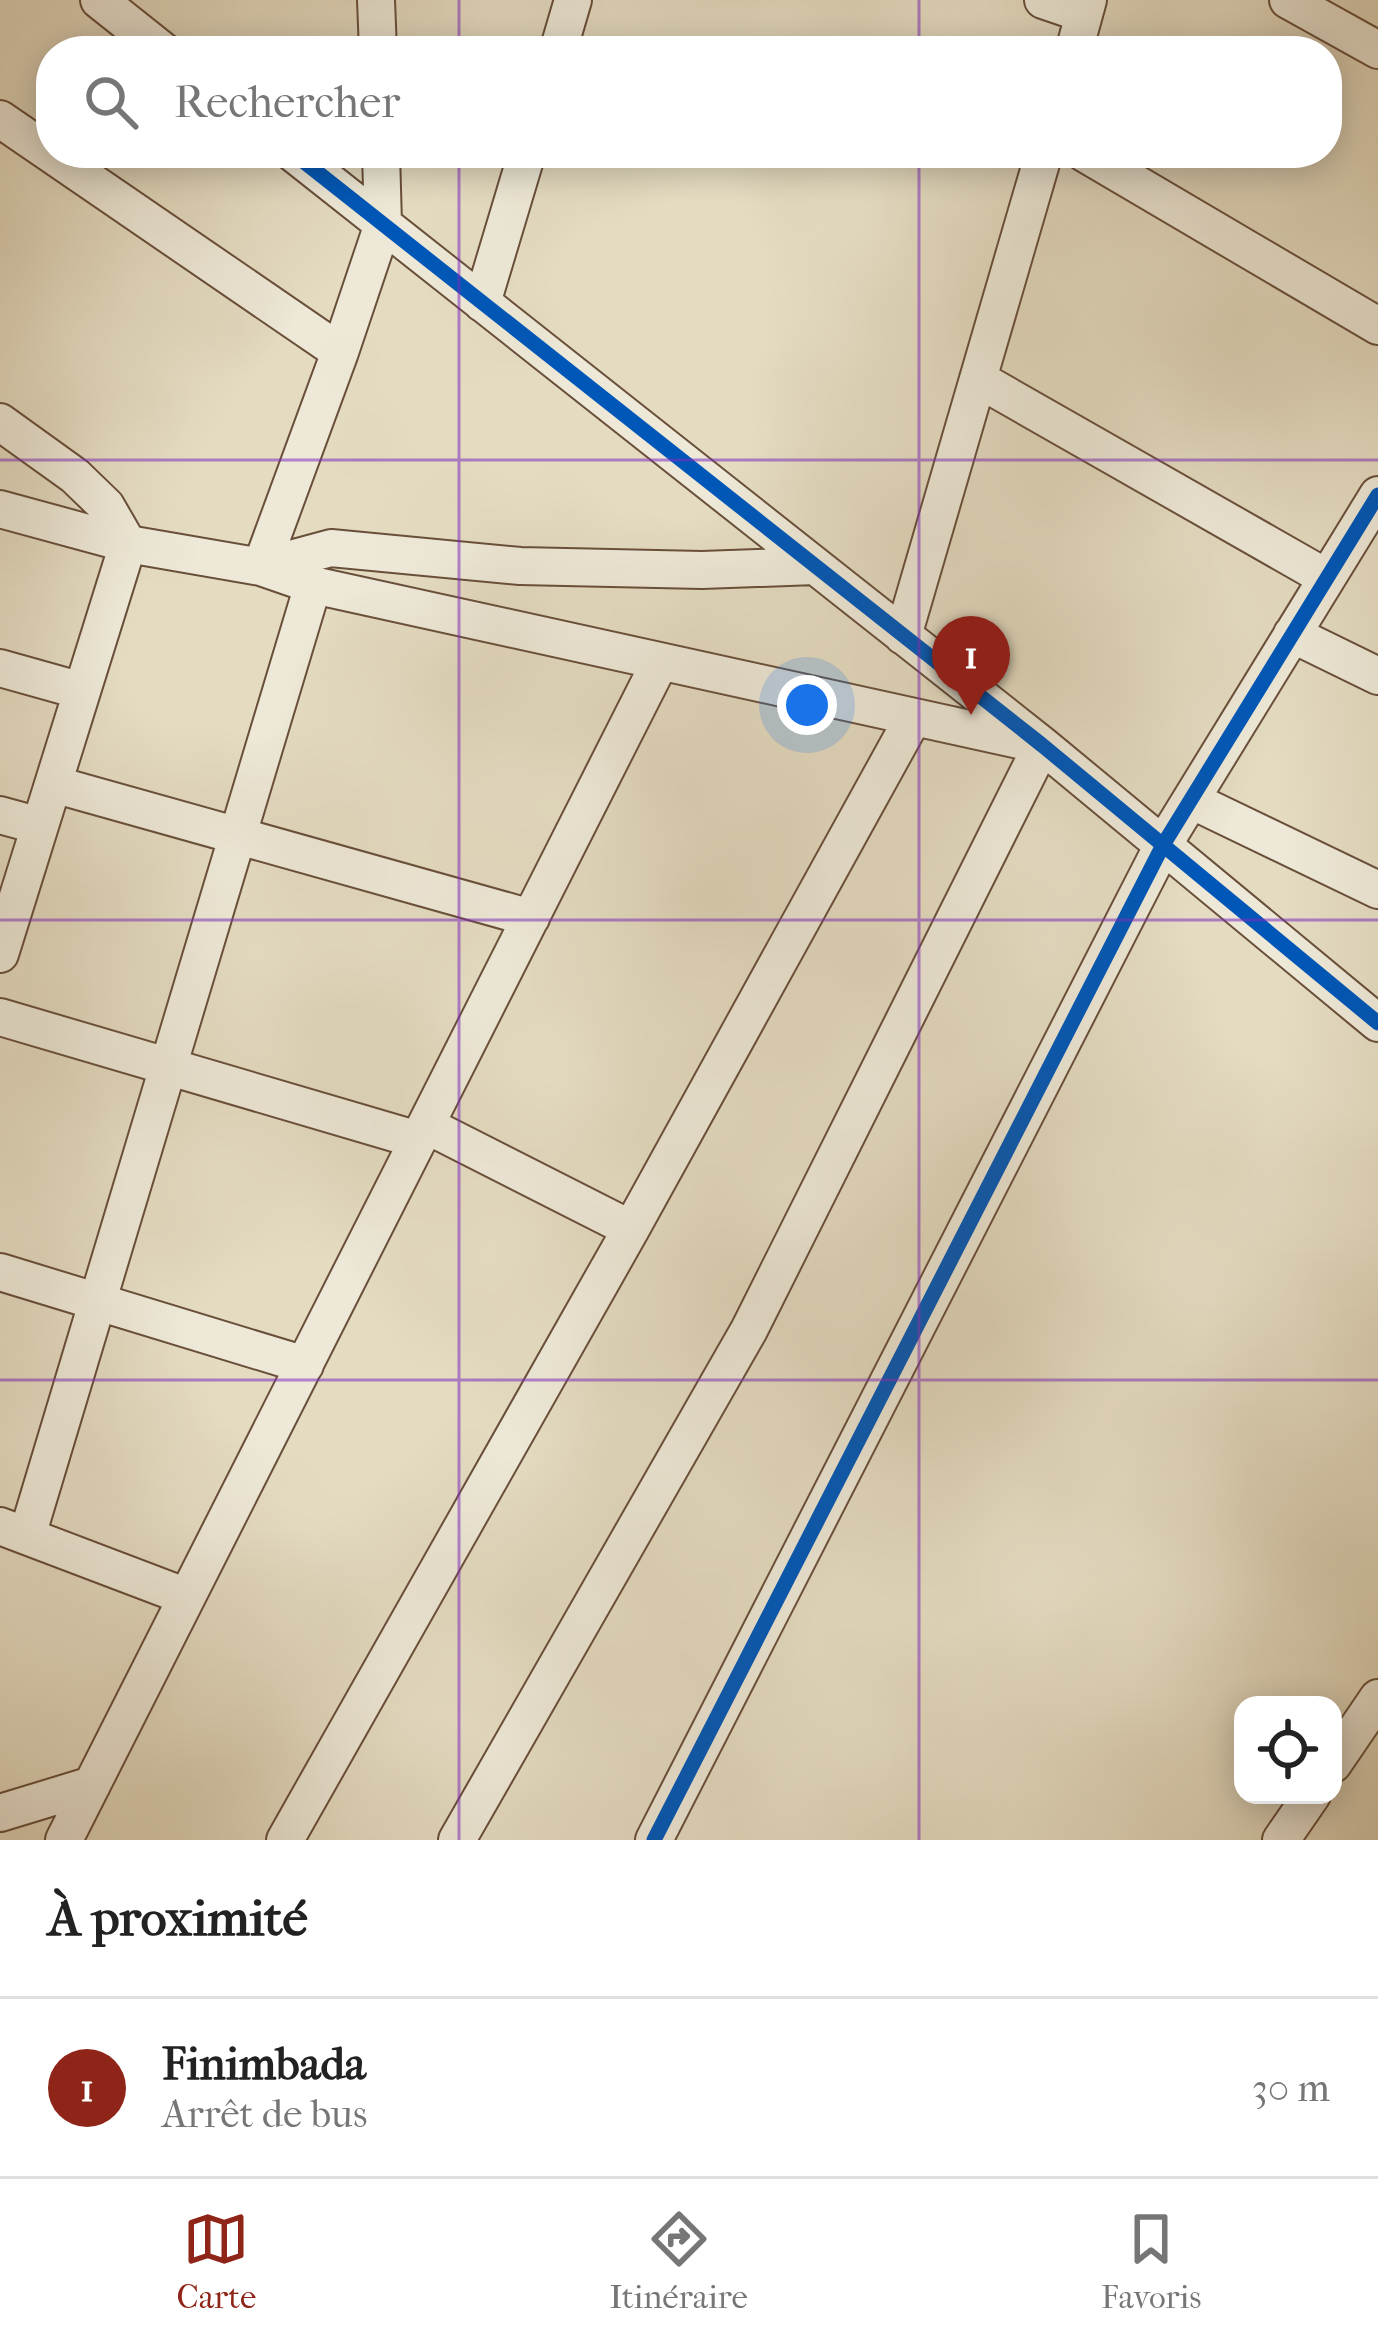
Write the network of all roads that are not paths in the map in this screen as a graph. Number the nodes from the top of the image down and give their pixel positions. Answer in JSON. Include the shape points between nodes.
{"nodes":[{"id":1,"x":99,"y":0,"type":"edge"},
{"id":2,"x":376,"y":0,"type":"edge"},
{"id":3,"x":573,"y":0,"type":"edge"},
{"id":4,"x":1043,"y":0,"type":"edge"},
{"id":5,"x":1288,"y":0,"type":"edge"},
{"id":6,"x":1086,"y":7,"type":"edge"},
{"id":7,"x":144,"y":36,"type":"edge"},
{"id":8,"x":377,"y":36,"type":"edge"},
{"id":9,"x":562,"y":36,"type":"edge"},
{"id":10,"x":1077,"y":36,"type":"edge"},
{"id":11,"x":1378,"y":50,"type":"edge"},
{"id":12,"x":0,"y":118,"type":"edge"},
{"id":13,"x":36,"y":143,"type":"edge"},
{"id":14,"x":73,"y":168,"type":"edge"},
{"id":15,"x":312,"y":168,"type":"edge"},
{"id":16,"x":381,"y":168,"type":"edge"},
{"id":17,"x":522,"y":168,"type":"edge"},
{"id":18,"x":1040,"y":168,"type":"edge"},
{"id":19,"x":1109,"y":168,"type":"edge"},
{"id":20,"x":383,"y":224,"type":"junction"},
{"id":21,"x":482,"y":303,"type":"junction"},
{"id":22,"x":1378,"y":326,"type":"edge"},
{"id":23,"x":340,"y":352,"type":"junction"},
{"id":24,"x":978,"y":379,"type":"junction"},
{"id":25,"x":0,"y":422,"type":"edge"},
{"id":26,"x":1378,"y":495,"type":"edge"},
{"id":27,"x":0,"y":509,"type":"edge"},
{"id":28,"x":128,"y":544,"type":"junction"},
{"id":29,"x":815,"y":566,"type":"junction"},
{"id":30,"x":260,"y":567,"type":"junction"},
{"id":31,"x":1327,"y":578,"type":"junction"},
{"id":32,"x":314,"y":585,"type":"junction"},
{"id":33,"x":1292,"y":634,"type":"junction"},
{"id":34,"x":903,"y":636,"type":"junction"},
{"id":35,"x":660,"y":662,"type":"junction"},
{"id":36,"x":0,"y":668,"type":"edge"},
{"id":37,"x":1378,"y":676,"type":"edge"},
{"id":38,"x":82,"y":691,"type":"junction"},
{"id":39,"x":913,"y":718,"type":"junction"},
{"id":40,"x":1042,"y":745,"type":"junction"},
{"id":41,"x":53,"y":784,"type":"junction"},
{"id":42,"x":1191,"y":800,"type":"junction"},
{"id":43,"x":0,"y":815,"type":"edge"},
{"id":44,"x":40,"y":826,"type":"junction"},
{"id":45,"x":238,"y":836,"type":"junction"},
{"id":46,"x":1163,"y":845,"type":"junction"},
{"id":47,"x":1378,"y":890,"type":"edge"},
{"id":48,"x":531,"y":918,"type":"junction"},
{"id":49,"x":0,"y":954,"type":"edge"},
{"id":50,"x":0,"y":1017,"type":"edge"},
{"id":51,"x":1378,"y":1023,"type":"edge"},
{"id":52,"x":168,"y":1067,"type":"junction"},
{"id":53,"x":422,"y":1132,"type":"junction"},
{"id":54,"x":632,"y":1229,"type":"junction"},
{"id":55,"x":0,"y":1272,"type":"edge"},
{"id":56,"x":98,"y":1302,"type":"junction"},
{"id":57,"x":305,"y":1365,"type":"junction"},
{"id":58,"x":14,"y":1531,"type":"edge"},
{"id":59,"x":188,"y":1597,"type":"junction"},
{"id":60,"x":1378,"y":1698,"type":"edge"},
{"id":61,"x":1342,"y":1751,"type":"edge"},
{"id":62,"x":92,"y":1785,"type":"junction"},
{"id":63,"x":1306,"y":1804,"type":"edge"},
{"id":64,"x":0,"y":1813,"type":"edge"},
{"id":65,"x":64,"y":1840,"type":"edge"},
{"id":66,"x":285,"y":1840,"type":"edge"},
{"id":67,"x":457,"y":1840,"type":"edge"},
{"id":68,"x":654,"y":1840,"type":"edge"},
{"id":69,"x":1281,"y":1840,"type":"edge"}],
"edges":[{"from":1,"to":7,"type":"street"},
{"from":2,"to":8,"type":"street"},
{"from":3,"to":9,"type":"street"},
{"from":4,"to":6,"type":"street"},
{"from":5,"to":11,"type":"street"},
{"from":6,"to":10,"type":"street"},
{"from":12,"to":13,"type":"street"},
{"from":14,"to":23,"type":"street"},
{"from":15,"to":20,"type":"street"},
{"from":16,"to":20,"type":"street"},
{"from":17,"to":21,"type":"street"},
{"from":18,"to":24,"type":"street"},
{"from":19,"to":22,"type":"street"},
{"from":20,"to":21,"type":"street"},
{"from":20,"to":23,"type":"street"},
{"from":21,"to":29,"type":"street"},
{"from":23,"to":30,"type":"street"},
{"from":24,"to":31,"type":"street"},
{"from":24,"to":34,"type":"street"},
{"from":25,"to":28,"type":"street","via":[[75,476],[106,506]]},
{"from":26,"to":31,"type":"street"},
{"from":27,"to":28,"type":"street"},
{"from":28,"to":30,"type":"street"},
{"from":28,"to":38,"type":"street"},
{"from":29,"to":30,"type":"street","via":[[520,566],[331,548]]},
{"from":29,"to":34,"type":"street"},
{"from":30,"to":32,"type":"street"},
{"from":31,"to":33,"type":"street"},
{"from":32,"to":35,"type":"street"},
{"from":32,"to":45,"type":"street"},
{"from":33,"to":37,"type":"street"},
{"from":33,"to":42,"type":"street"},
{"from":34,"to":40,"type":"street"},
{"from":35,"to":39,"type":"street"},
{"from":35,"to":48,"type":"street"},
{"from":36,"to":38,"type":"street"},
{"from":38,"to":41,"type":"street"},
{"from":39,"to":40,"type":"street"},
{"from":39,"to":54,"type":"street"},
{"from":40,"to":46,"type":"street"},
{"from":40,"to":67,"type":"street","via":[[749,1330]]},
{"from":41,"to":44,"type":"street"},
{"from":41,"to":45,"type":"street"},
{"from":42,"to":46,"type":"street"},
{"from":42,"to":47,"type":"street"},
{"from":43,"to":44,"type":"street"},
{"from":44,"to":49,"type":"street"},
{"from":45,"to":48,"type":"street"},
{"from":45,"to":52,"type":"street"},
{"from":46,"to":51,"type":"street"},
{"from":46,"to":68,"type":"street"},
{"from":48,"to":53,"type":"street"},
{"from":50,"to":52,"type":"street"},
{"from":52,"to":53,"type":"street"},
{"from":52,"to":56,"type":"street"},
{"from":53,"to":54,"type":"street"},
{"from":53,"to":57,"type":"street"},
{"from":54,"to":66,"type":"street"},
{"from":55,"to":56,"type":"street"},
{"from":56,"to":57,"type":"street"},
{"from":56,"to":58,"type":"street"},
{"from":57,"to":59,"type":"street"},
{"from":58,"to":59,"type":"street"},
{"from":59,"to":62,"type":"street"},
{"from":60,"to":61,"type":"street"},
{"from":62,"to":64,"type":"street"},
{"from":62,"to":65,"type":"street"},
{"from":63,"to":69,"type":"street"}]}
